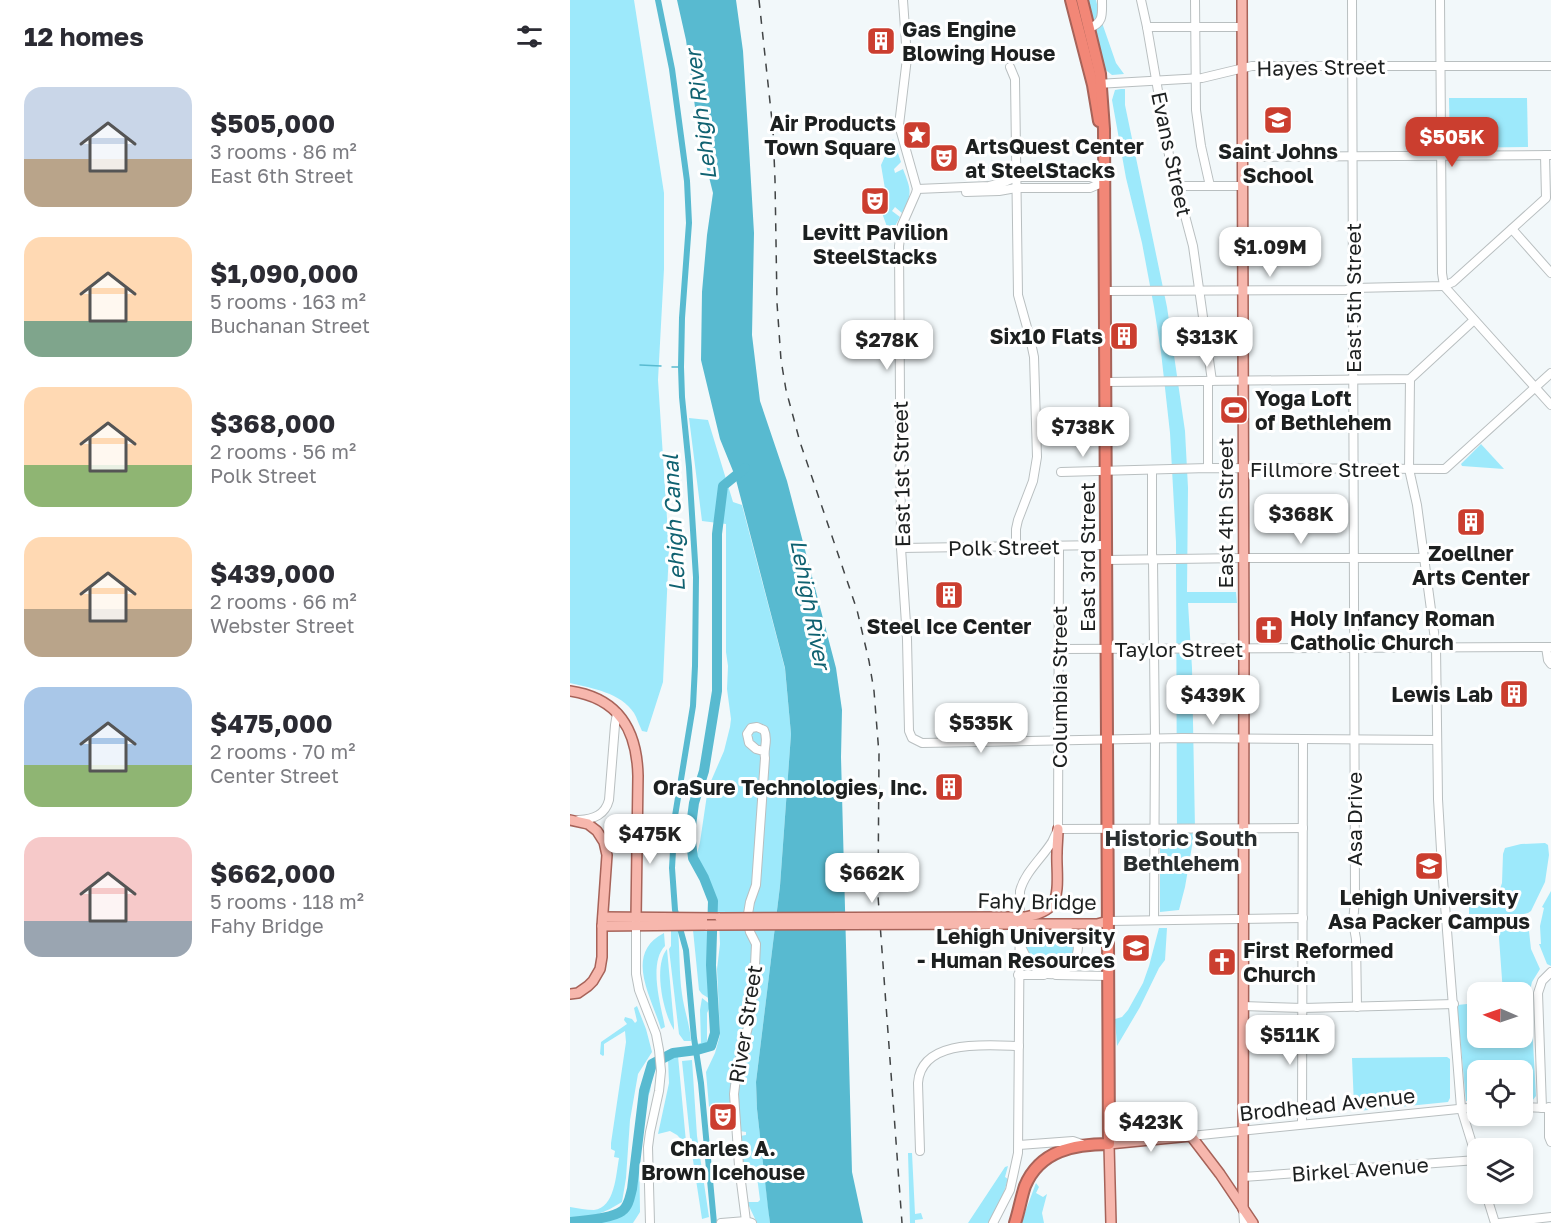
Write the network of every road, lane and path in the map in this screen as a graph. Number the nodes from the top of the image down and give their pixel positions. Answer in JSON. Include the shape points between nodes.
{"nodes":[{"id":1,"x":903,"y":0,"type":"edge"},
{"id":2,"x":1071,"y":0,"type":"edge"},
{"id":3,"x":1082,"y":0,"type":"edge"},
{"id":4,"x":1102,"y":0,"type":"edge"},
{"id":5,"x":1140,"y":0,"type":"edge"},
{"id":6,"x":1195,"y":0,"type":"edge"},
{"id":7,"x":1242,"y":0,"type":"edge"},
{"id":8,"x":1352,"y":0,"type":"edge"},
{"id":9,"x":1440,"y":0,"type":"edge"},
{"id":10,"x":1147,"y":27,"type":"junction"},
{"id":11,"x":1196,"y":27,"type":"junction"},
{"id":12,"x":1242,"y":27,"type":"junction"},
{"id":13,"x":1089,"y":28,"type":"junction"},
{"id":14,"x":1352,"y":66,"type":"junction"},
{"id":15,"x":1440,"y":66,"type":"junction"},
{"id":16,"x":1551,"y":66,"type":"edge"},
{"id":17,"x":1010,"y":68,"type":"dead end"},
{"id":18,"x":1243,"y":68,"type":"junction"},
{"id":19,"x":1196,"y":79,"type":"junction"},
{"id":20,"x":1156,"y":80,"type":"junction"},
{"id":21,"x":1097,"y":84,"type":"junction"},
{"id":22,"x":1548,"y":155,"type":"edge"},
{"id":23,"x":1352,"y":156,"type":"junction"},
{"id":24,"x":1441,"y":156,"type":"junction"},
{"id":25,"x":1243,"y":157,"type":"junction"},
{"id":26,"x":1016,"y":177,"type":"junction"},
{"id":27,"x":1104,"y":182,"type":"junction"},
{"id":28,"x":1177,"y":186,"type":"junction"},
{"id":29,"x":1210,"y":186,"type":"junction"},
{"id":30,"x":1243,"y":186,"type":"junction"},
{"id":31,"x":1016,"y":188,"type":"junction"},
{"id":32,"x":916,"y":191,"type":"junction"},
{"id":33,"x":1512,"y":229,"type":"junction"},
{"id":34,"x":1551,"y":273,"type":"edge"},
{"id":35,"x":1444,"y":286,"type":"junction"},
{"id":36,"x":1353,"y":288,"type":"junction"},
{"id":37,"x":1199,"y":290,"type":"junction"},
{"id":38,"x":1105,"y":291,"type":"junction"},
{"id":39,"x":1243,"y":291,"type":"junction"},
{"id":40,"x":1474,"y":320,"type":"junction"},
{"id":41,"x":1551,"y":373,"type":"edge"},
{"id":42,"x":1353,"y":379,"type":"junction"},
{"id":43,"x":1410,"y":379,"type":"junction"},
{"id":44,"x":1243,"y":380,"type":"junction"},
{"id":45,"x":1210,"y":381,"type":"junction"},
{"id":46,"x":1106,"y":382,"type":"junction"},
{"id":47,"x":1535,"y":387,"type":"junction"},
{"id":48,"x":1551,"y":405,"type":"edge"},
{"id":49,"x":1209,"y":468,"type":"junction"},
{"id":50,"x":1243,"y":468,"type":"junction"},
{"id":51,"x":1353,"y":469,"type":"junction"},
{"id":52,"x":1409,"y":469,"type":"junction"},
{"id":53,"x":1152,"y":470,"type":"junction"},
{"id":54,"x":1106,"y":471,"type":"junction"},
{"id":55,"x":1061,"y":472,"type":"dead end"},
{"id":56,"x":1106,"y":545,"type":"junction"},
{"id":57,"x":1016,"y":546,"type":"junction"},
{"id":58,"x":1059,"y":546,"type":"junction"},
{"id":59,"x":901,"y":548,"type":"junction"},
{"id":60,"x":1244,"y":558,"type":"junction"},
{"id":61,"x":1353,"y":558,"type":"junction"},
{"id":62,"x":1425,"y":558,"type":"junction"},
{"id":63,"x":1106,"y":560,"type":"junction"},
{"id":64,"x":1153,"y":560,"type":"junction"},
{"id":65,"x":1353,"y":647,"type":"junction"},
{"id":66,"x":1436,"y":647,"type":"junction"},
{"id":67,"x":1549,"y":647,"type":"edge"},
{"id":68,"x":1244,"y":648,"type":"junction"},
{"id":69,"x":1059,"y":649,"type":"junction"},
{"id":70,"x":1107,"y":649,"type":"junction"},
{"id":71,"x":1153,"y":649,"type":"junction"},
{"id":72,"x":1551,"y":664,"type":"edge"},
{"id":73,"x":570,"y":691,"type":"edge"},
{"id":74,"x":617,"y":713,"type":"junction"},
{"id":75,"x":1155,"y":739,"type":"junction"},
{"id":76,"x":1243,"y":739,"type":"junction"},
{"id":77,"x":1303,"y":739,"type":"junction"},
{"id":78,"x":1059,"y":740,"type":"junction"},
{"id":79,"x":1107,"y":740,"type":"junction"},
{"id":80,"x":1354,"y":740,"type":"junction"},
{"id":81,"x":1437,"y":740,"type":"junction"},
{"id":82,"x":764,"y":751,"type":"dead end"},
{"id":83,"x":572,"y":820,"type":"edge"},
{"id":84,"x":1059,"y":828,"type":"junction"},
{"id":85,"x":1303,"y":828,"type":"junction"},
{"id":86,"x":1108,"y":829,"type":"junction"},
{"id":87,"x":1155,"y":829,"type":"junction"},
{"id":88,"x":1243,"y":829,"type":"junction"},
{"id":89,"x":1243,"y":918,"type":"junction"},
{"id":90,"x":1303,"y":918,"type":"junction"},
{"id":91,"x":1154,"y":920,"type":"junction"},
{"id":92,"x":602,"y":921,"type":"junction"},
{"id":93,"x":639,"y":921,"type":"junction"},
{"id":94,"x":1025,"y":921,"type":"junction"},
{"id":95,"x":1108,"y":921,"type":"junction"},
{"id":96,"x":1049,"y":924,"type":"junction"},
{"id":97,"x":1018,"y":939,"type":"junction"},
{"id":98,"x":1550,"y":972,"type":"edge"},
{"id":99,"x":1018,"y":975,"type":"junction"},
{"id":100,"x":1051,"y":975,"type":"junction"},
{"id":101,"x":1108,"y":976,"type":"junction"},
{"id":102,"x":570,"y":994,"type":"edge"},
{"id":103,"x":1454,"y":1004,"type":"junction"},
{"id":104,"x":1243,"y":1006,"type":"junction"},
{"id":105,"x":1357,"y":1007,"type":"junction"},
{"id":106,"x":1303,"y":1008,"type":"junction"},
{"id":107,"x":1019,"y":1046,"type":"junction"},
{"id":108,"x":1461,"y":1108,"type":"junction"},
{"id":109,"x":1467,"y":1108,"type":"edge"},
{"id":110,"x":1547,"y":1108,"type":"edge"},
{"id":111,"x":1302,"y":1124,"type":"junction"},
{"id":112,"x":1243,"y":1130,"type":"junction"},
{"id":113,"x":1191,"y":1136,"type":"junction"},
{"id":114,"x":1470,"y":1138,"type":"edge"},
{"id":115,"x":1551,"y":1142,"type":"edge"},
{"id":116,"x":1083,"y":1144,"type":"junction"},
{"id":117,"x":1109,"y":1144,"type":"junction"},
{"id":118,"x":1019,"y":1145,"type":"junction"},
{"id":119,"x":920,"y":1151,"type":"dead end"},
{"id":120,"x":1467,"y":1162,"type":"edge"},
{"id":121,"x":1243,"y":1177,"type":"junction"},
{"id":122,"x":1490,"y":1204,"type":"edge"},
{"id":123,"x":1243,"y":1209,"type":"junction"},
{"id":124,"x":1551,"y":1217,"type":"edge"},
{"id":125,"x":749,"y":1222,"type":"edge"},
{"id":126,"x":650,"y":1223,"type":"edge"},
{"id":127,"x":721,"y":1223,"type":"edge"},
{"id":128,"x":993,"y":1223,"type":"edge"},
{"id":129,"x":1015,"y":1223,"type":"edge"},
{"id":130,"x":1111,"y":1223,"type":"edge"},
{"id":131,"x":1244,"y":1223,"type":"edge"},
{"id":132,"x":1253,"y":1223,"type":"edge"},
{"id":133,"x":1497,"y":1223,"type":"edge"}],
"edges":[{"from":1,"to":32,"type":"street","via":[[907,58],[899,125]]},
{"from":2,"to":21,"type":"highway"},
{"from":3,"to":13,"type":"highway"},
{"from":4,"to":13,"type":"street","via":[[1100,23]]},
{"from":5,"to":10,"type":"street","name":"Evans Street"},
{"from":6,"to":11,"type":"street"},
{"from":7,"to":12,"type":"main road","name":"East 4th Street"},
{"from":8,"to":14,"type":"street","name":"East 5th Street"},
{"from":9,"to":15,"type":"street"},
{"from":10,"to":11,"type":"street"},
{"from":10,"to":20,"type":"street","name":"Evans Street"},
{"from":11,"to":12,"type":"street"},
{"from":11,"to":19,"type":"street"},
{"from":12,"to":18,"type":"main road","name":"East 4th Street"},
{"from":13,"to":21,"type":"highway"},
{"from":14,"to":15,"type":"street","name":"Hayes Street"},
{"from":14,"to":18,"type":"street","name":"Hayes Street"},
{"from":14,"to":23,"type":"street","name":"East 5th Street"},
{"from":15,"to":16,"type":"street","name":"Hayes Street"},
{"from":15,"to":24,"type":"street"},
{"from":17,"to":26,"type":"street","via":[[1015,79]]},
{"from":18,"to":19,"type":"street","name":"Hayes Street"},
{"from":18,"to":25,"type":"main road","name":"East 4th Street"},
{"from":19,"to":20,"type":"street","name":"Hayes Street"},
{"from":19,"to":29,"type":"street","via":[[1199,135]]},
{"from":20,"to":21,"type":"street","name":"Hayes Street"},
{"from":20,"to":28,"type":"street","name":"Evans Street"},
{"from":21,"to":27,"type":"highway","name":"East 3rd Street","via":[[1104,129]]},
{"from":22,"to":24,"type":"street"},
{"from":22,"to":33,"type":"street","via":[[1546,198]]},
{"from":23,"to":24,"type":"street"},
{"from":23,"to":25,"type":"street"},
{"from":23,"to":36,"type":"street","name":"East 5th Street"},
{"from":24,"to":35,"type":"street"},
{"from":25,"to":30,"type":"main road","name":"East 4th Street"},
{"from":26,"to":27,"type":"street","via":[[1090,177]]},
{"from":26,"to":31,"type":"street"},
{"from":26,"to":32,"type":"street","via":[[989,186]]},
{"from":27,"to":31,"type":"street","via":[[1090,188]]},
{"from":27,"to":38,"type":"highway","name":"East 3rd Street"},
{"from":28,"to":29,"type":"street"},
{"from":28,"to":37,"type":"street","name":"Evans Street","via":[[1193,246]]},
{"from":29,"to":30,"type":"street"},
{"from":30,"to":39,"type":"main road","name":"East 4th Street"},
{"from":31,"to":32,"type":"street","via":[[990,192]]},
{"from":31,"to":57,"type":"street","via":[[1018,295],[1034,357],[1037,457],[1033,481],[1018,520]]},
{"from":32,"to":59,"type":"street","name":"East 1st Street","via":[[902,225],[899,246]]},
{"from":33,"to":34,"type":"street"},
{"from":33,"to":35,"type":"street"},
{"from":35,"to":36,"type":"street"},
{"from":35,"to":40,"type":"street"},
{"from":36,"to":39,"type":"street"},
{"from":36,"to":42,"type":"street","name":"East 5th Street"},
{"from":37,"to":38,"type":"street"},
{"from":37,"to":39,"type":"street"},
{"from":37,"to":45,"type":"street","name":"Evans Street"},
{"from":38,"to":46,"type":"highway","name":"East 3rd Street"},
{"from":39,"to":44,"type":"main road","name":"East 4th Street"},
{"from":40,"to":43,"type":"street"},
{"from":40,"to":47,"type":"street"},
{"from":41,"to":47,"type":"street"},
{"from":42,"to":43,"type":"street"},
{"from":42,"to":44,"type":"street"},
{"from":42,"to":51,"type":"street","name":"East 5th Street"},
{"from":43,"to":52,"type":"street"},
{"from":44,"to":45,"type":"street"},
{"from":44,"to":50,"type":"main road","name":"East 4th Street"},
{"from":45,"to":46,"type":"street"},
{"from":45,"to":49,"type":"street","name":"Evans Street"},
{"from":46,"to":54,"type":"highway","name":"East 3rd Street"},
{"from":47,"to":48,"type":"street"},
{"from":47,"to":52,"type":"street","name":"Fillmore Street","via":[[1444,469]]},
{"from":49,"to":50,"type":"street","name":"Fillmore Street"},
{"from":49,"to":53,"type":"street","name":"Fillmore Street"},
{"from":50,"to":51,"type":"street","name":"Fillmore Street"},
{"from":50,"to":60,"type":"main road","name":"East 4th Street"},
{"from":51,"to":52,"type":"street","name":"Fillmore Street"},
{"from":51,"to":61,"type":"street","name":"East 5th Street"},
{"from":52,"to":62,"type":"street"},
{"from":53,"to":54,"type":"street","name":"Fillmore Street"},
{"from":53,"to":64,"type":"street"},
{"from":54,"to":55,"type":"street","name":"Fillmore Street"},
{"from":54,"to":56,"type":"highway","name":"East 3rd Street"},
{"from":56,"to":58,"type":"street","name":"Polk Street"},
{"from":56,"to":63,"type":"highway","name":"East 3rd Street"},
{"from":57,"to":58,"type":"street","name":"Polk Street"},
{"from":57,"to":59,"type":"street","name":"Polk Street"},
{"from":58,"to":69,"type":"street","name":"Columbia Street"},
{"from":59,"to":78,"type":"street","name":"East 1st Street","via":[[912,738],[922,743]]},
{"from":60,"to":61,"type":"street"},
{"from":60,"to":64,"type":"street"},
{"from":60,"to":68,"type":"main road","name":"East 4th Street"},
{"from":61,"to":62,"type":"street"},
{"from":61,"to":65,"type":"street","name":"East 5th Street"},
{"from":62,"to":66,"type":"street"},
{"from":63,"to":64,"type":"street"},
{"from":63,"to":70,"type":"highway","name":"East 3rd Street"},
{"from":64,"to":71,"type":"street"},
{"from":65,"to":66,"type":"street","name":"Taylor Street"},
{"from":65,"to":68,"type":"street","name":"Taylor Street"},
{"from":65,"to":80,"type":"street","name":"East 5th Street"},
{"from":66,"to":67,"type":"street","name":"Taylor Street"},
{"from":66,"to":81,"type":"street"},
{"from":67,"to":72,"type":"street"},
{"from":68,"to":71,"type":"street","name":"Taylor Street"},
{"from":68,"to":76,"type":"main road","name":"East 4th Street"},
{"from":69,"to":70,"type":"street","name":"Taylor Street"},
{"from":69,"to":78,"type":"street","name":"Columbia Street"},
{"from":70,"to":71,"type":"street","name":"Taylor Street"},
{"from":70,"to":79,"type":"highway","name":"East 3rd Street"},
{"from":71,"to":75,"type":"street"},
{"from":73,"to":74,"type":"main road","via":[[598,699]]},
{"from":74,"to":83,"type":"street","via":[[608,807],[596,817]]},
{"from":74,"to":93,"type":"main road","via":[[632,735],[637,762]]},
{"from":75,"to":76,"type":"street"},
{"from":75,"to":79,"type":"street"},
{"from":75,"to":87,"type":"street"},
{"from":76,"to":77,"type":"street"},
{"from":76,"to":88,"type":"main road","name":"East 4th Street"},
{"from":77,"to":80,"type":"street"},
{"from":77,"to":85,"type":"street"},
{"from":78,"to":79,"type":"street"},
{"from":78,"to":84,"type":"street","name":"Columbia Street"},
{"from":79,"to":86,"type":"highway","name":"East 3rd Street"},
{"from":80,"to":81,"type":"street"},
{"from":80,"to":105,"type":"street","name":"Asa Drive","via":[[1353,922]]},
{"from":81,"to":103,"type":"street","via":[[1445,917]]},
{"from":82,"to":125,"type":"street","name":"River Street","via":[[756,885],[747,920],[756,944],[754,987],[735,1083],[739,1166]]},
{"from":83,"to":92,"type":"main road","via":[[597,831],[606,849]]},
{"from":84,"to":86,"type":"street"},
{"from":84,"to":94,"type":"main road","via":[[1054,901],[1042,913]]},
{"from":84,"to":97,"type":"street","via":[[1021,886]]},
{"from":85,"to":88,"type":"street"},
{"from":85,"to":90,"type":"street"},
{"from":86,"to":87,"type":"street"},
{"from":86,"to":95,"type":"highway","name":"East 3rd Street"},
{"from":87,"to":88,"type":"street"},
{"from":87,"to":91,"type":"street"},
{"from":88,"to":89,"type":"main road","name":"East 4th Street"},
{"from":89,"to":90,"type":"street"},
{"from":89,"to":91,"type":"street"},
{"from":89,"to":104,"type":"main road","name":"East 4th Street"},
{"from":90,"to":106,"type":"street"},
{"from":91,"to":95,"type":"street"},
{"from":92,"to":93,"type":"main road","name":"Fahy Bridge"},
{"from":92,"to":102,"type":"main road","via":[[600,969],[588,986]]},
{"from":93,"to":94,"type":"main road","name":"Fahy Bridge","bridge":true},
{"from":93,"to":126,"type":"street","via":[[636,974],[656,1034],[661,1071],[648,1147]]},
{"from":94,"to":95,"type":"main road","name":"Fahy Bridge"},
{"from":94,"to":96,"type":"main road","name":"Fahy Bridge"},
{"from":95,"to":96,"type":"main road","name":"Fahy Bridge"},
{"from":95,"to":101,"type":"highway","name":"East 3rd Street"},
{"from":96,"to":100,"type":"street","via":[[1072,934],[1078,948],[1072,964]]},
{"from":97,"to":99,"type":"street"},
{"from":97,"to":100,"type":"street","via":[[1032,964]]},
{"from":98,"to":110,"type":"street","via":[[1538,993]]},
{"from":99,"to":100,"type":"street"},
{"from":99,"to":107,"type":"street"},
{"from":100,"to":101,"type":"street"},
{"from":101,"to":117,"type":"highway","name":"East 3rd Street"},
{"from":103,"to":105,"type":"street"},
{"from":103,"to":108,"type":"street"},
{"from":104,"to":106,"type":"street"},
{"from":104,"to":112,"type":"main road","name":"East 4th Street"},
{"from":105,"to":106,"type":"street"},
{"from":106,"to":111,"type":"street"},
{"from":107,"to":118,"type":"street"},
{"from":107,"to":119,"type":"street","via":[[953,1048],[921,1068]]},
{"from":108,"to":109,"type":"street","name":"Brodhead Avenue"},
{"from":108,"to":111,"type":"street","name":"Brodhead Avenue"},
{"from":108,"to":114,"type":"street"},
{"from":110,"to":115,"type":"street"},
{"from":111,"to":112,"type":"street","name":"Brodhead Avenue"},
{"from":112,"to":113,"type":"street","name":"Brodhead Avenue"},
{"from":112,"to":121,"type":"main road","name":"East 4th Street"},
{"from":113,"to":117,"type":"main road","name":"Brodhead Avenue"},
{"from":113,"to":123,"type":"main road"},
{"from":116,"to":117,"type":"highway"},
{"from":116,"to":118,"type":"street","via":[[1073,1141]]},
{"from":116,"to":129,"type":"highway","via":[[1058,1152],[1035,1171],[1026,1186]]},
{"from":117,"to":130,"type":"main road"},
{"from":118,"to":128,"type":"street","via":[[1010,1190]]},
{"from":120,"to":121,"type":"street","name":"Birkel Avenue"},
{"from":121,"to":123,"type":"main road","name":"East 4th Street"},
{"from":122,"to":133,"type":"street"},
{"from":123,"to":131,"type":"street"},
{"from":123,"to":132,"type":"main road"},
{"from":124,"to":133,"type":"street"},
{"from":125,"to":127,"type":"street"}]}
